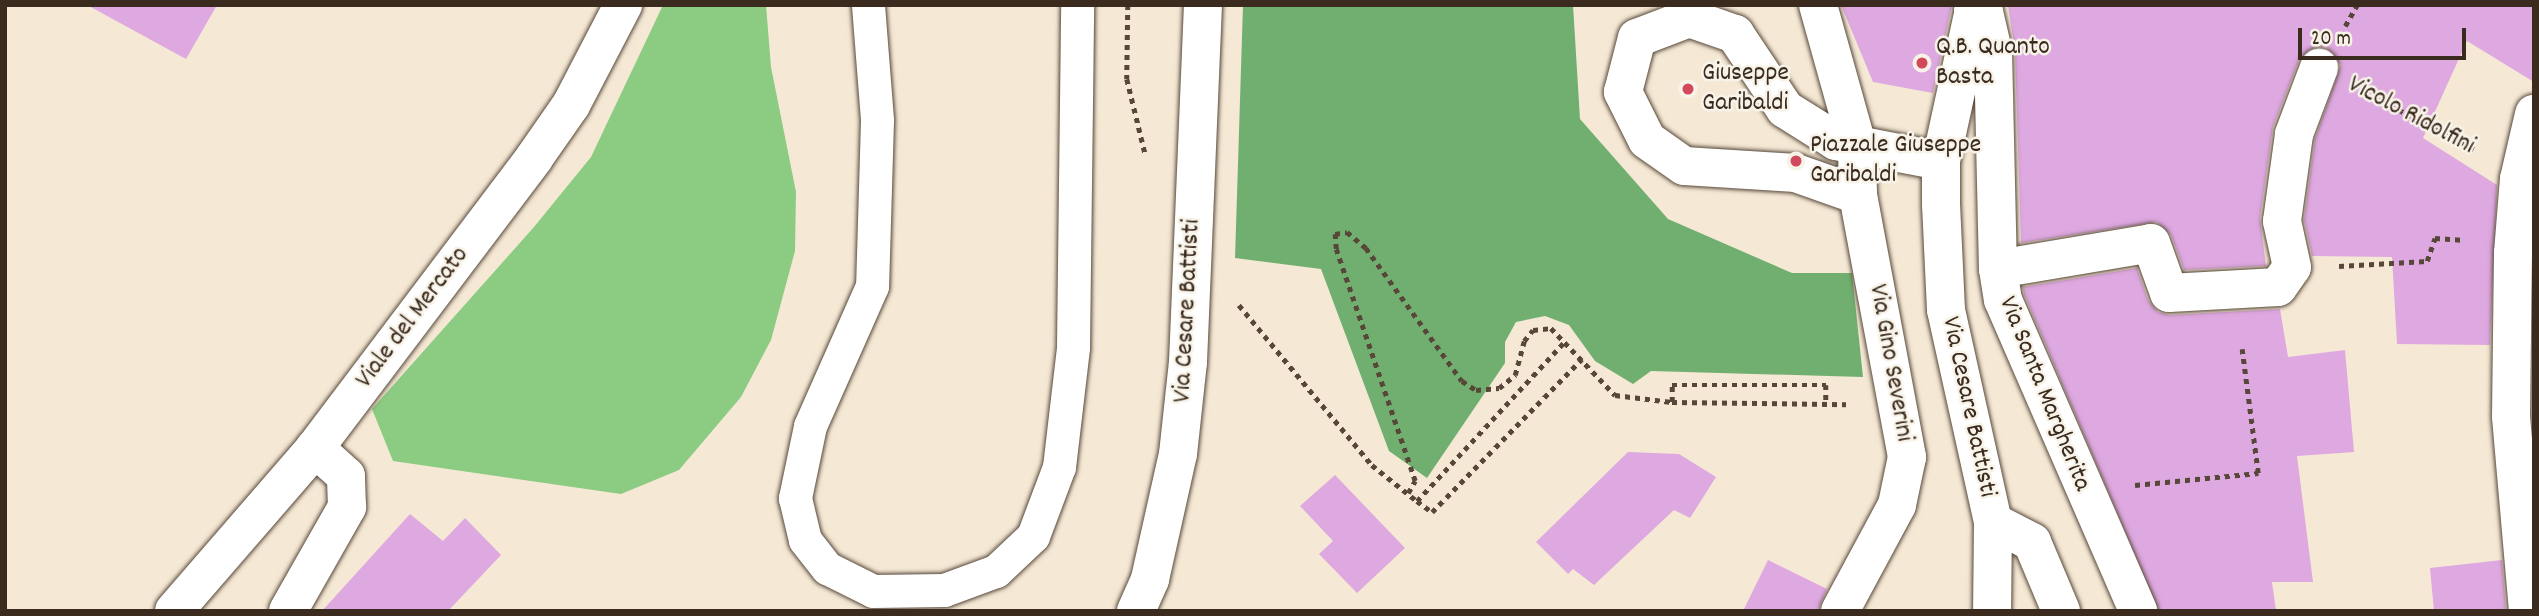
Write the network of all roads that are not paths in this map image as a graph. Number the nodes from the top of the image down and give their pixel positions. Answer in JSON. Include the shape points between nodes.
{"nodes":[{"id":1,"x":624,"y":5,"type":"edge"},
{"id":2,"x":868,"y":5,"type":"edge"},
{"id":3,"x":1077,"y":5,"type":"edge"},
{"id":4,"x":1203,"y":5,"type":"edge"},
{"id":5,"x":1818,"y":5,"type":"edge"},
{"id":6,"x":1974,"y":8,"type":"edge"},
{"id":7,"x":2319,"y":68,"type":"road end"},
{"id":8,"x":2532,"y":119,"type":"edge"},
{"id":9,"x":1857,"y":145,"type":"junction"},
{"id":10,"x":1941,"y":160,"type":"junction"},
{"id":11,"x":2526,"y":177,"type":"edge"},
{"id":12,"x":1858,"y":195,"type":"junction"},
{"id":13,"x":1998,"y":269,"type":"junction"},
{"id":14,"x":2522,"y":406,"type":"edge"},
{"id":15,"x":315,"y":448,"type":"junction"},
{"id":16,"x":1993,"y":522,"type":"junction"},
{"id":17,"x":174,"y":611,"type":"edge"},
{"id":18,"x":288,"y":611,"type":"edge"},
{"id":19,"x":1136,"y":611,"type":"edge"},
{"id":20,"x":1840,"y":611,"type":"edge"},
{"id":21,"x":1992,"y":611,"type":"edge"},
{"id":22,"x":2061,"y":611,"type":"edge"},
{"id":23,"x":2138,"y":611,"type":"edge"},
{"id":24,"x":2528,"y":611,"type":"edge"}],
"edges":[{"from":1,"to":15,"type":"street","name":"Viale del Mercato","via":[[571,105]]},
{"from":2,"to":3,"type":"lane","via":[[877,120],[872,286],[810,426],[795,498],[805,540],[827,568],[873,591],[944,590],[996,570],[1033,536],[1059,467],[1073,347]]},
{"from":4,"to":19,"type":"street","name":"Via Cesare Battisti","via":[[1188,362],[1181,428],[1150,579]]},
{"from":5,"to":9,"type":"street"},
{"from":6,"to":10,"type":"street"},
{"from":6,"to":13,"type":"street","name":"Via Santa Margherita","via":[[1984,12],[1993,51]]},
{"from":7,"to":13,"type":"street","name":"Vicolo Ridolfini","via":[[2294,134],[2282,221],[2291,267],[2278,286],[2169,293],[2151,243]]},
{"from":8,"to":11,"type":"street"},
{"from":9,"to":10,"type":"street"},
{"from":9,"to":12,"type":"street"},
{"from":9,"to":12,"type":"street","via":[[1836,141],[1785,109],[1735,34],[1689,18],[1637,38],[1623,92],[1647,140],[1684,166],[1796,173]]},
{"from":10,"to":16,"type":"street","name":"Via Cesare Battisti","via":[[1946,310]]},
{"from":11,"to":14,"type":"street","via":[[2513,253]]},
{"from":12,"to":20,"type":"street","name":"Via Gino Severini","via":[[1908,457],[1897,505]]},
{"from":13,"to":23,"type":"street","name":"Via Santa Margherita","via":[[2003,300]]},
{"from":14,"to":24,"type":"street"},
{"from":15,"to":17,"type":"street","name":"Viale del Mercato"},
{"from":15,"to":18,"type":"street","via":[[346,476],[347,508]]},
{"from":16,"to":21,"type":"street","name":"Via Cesare Battisti"},
{"from":16,"to":22,"type":"street","via":[[2032,542]]}]}
